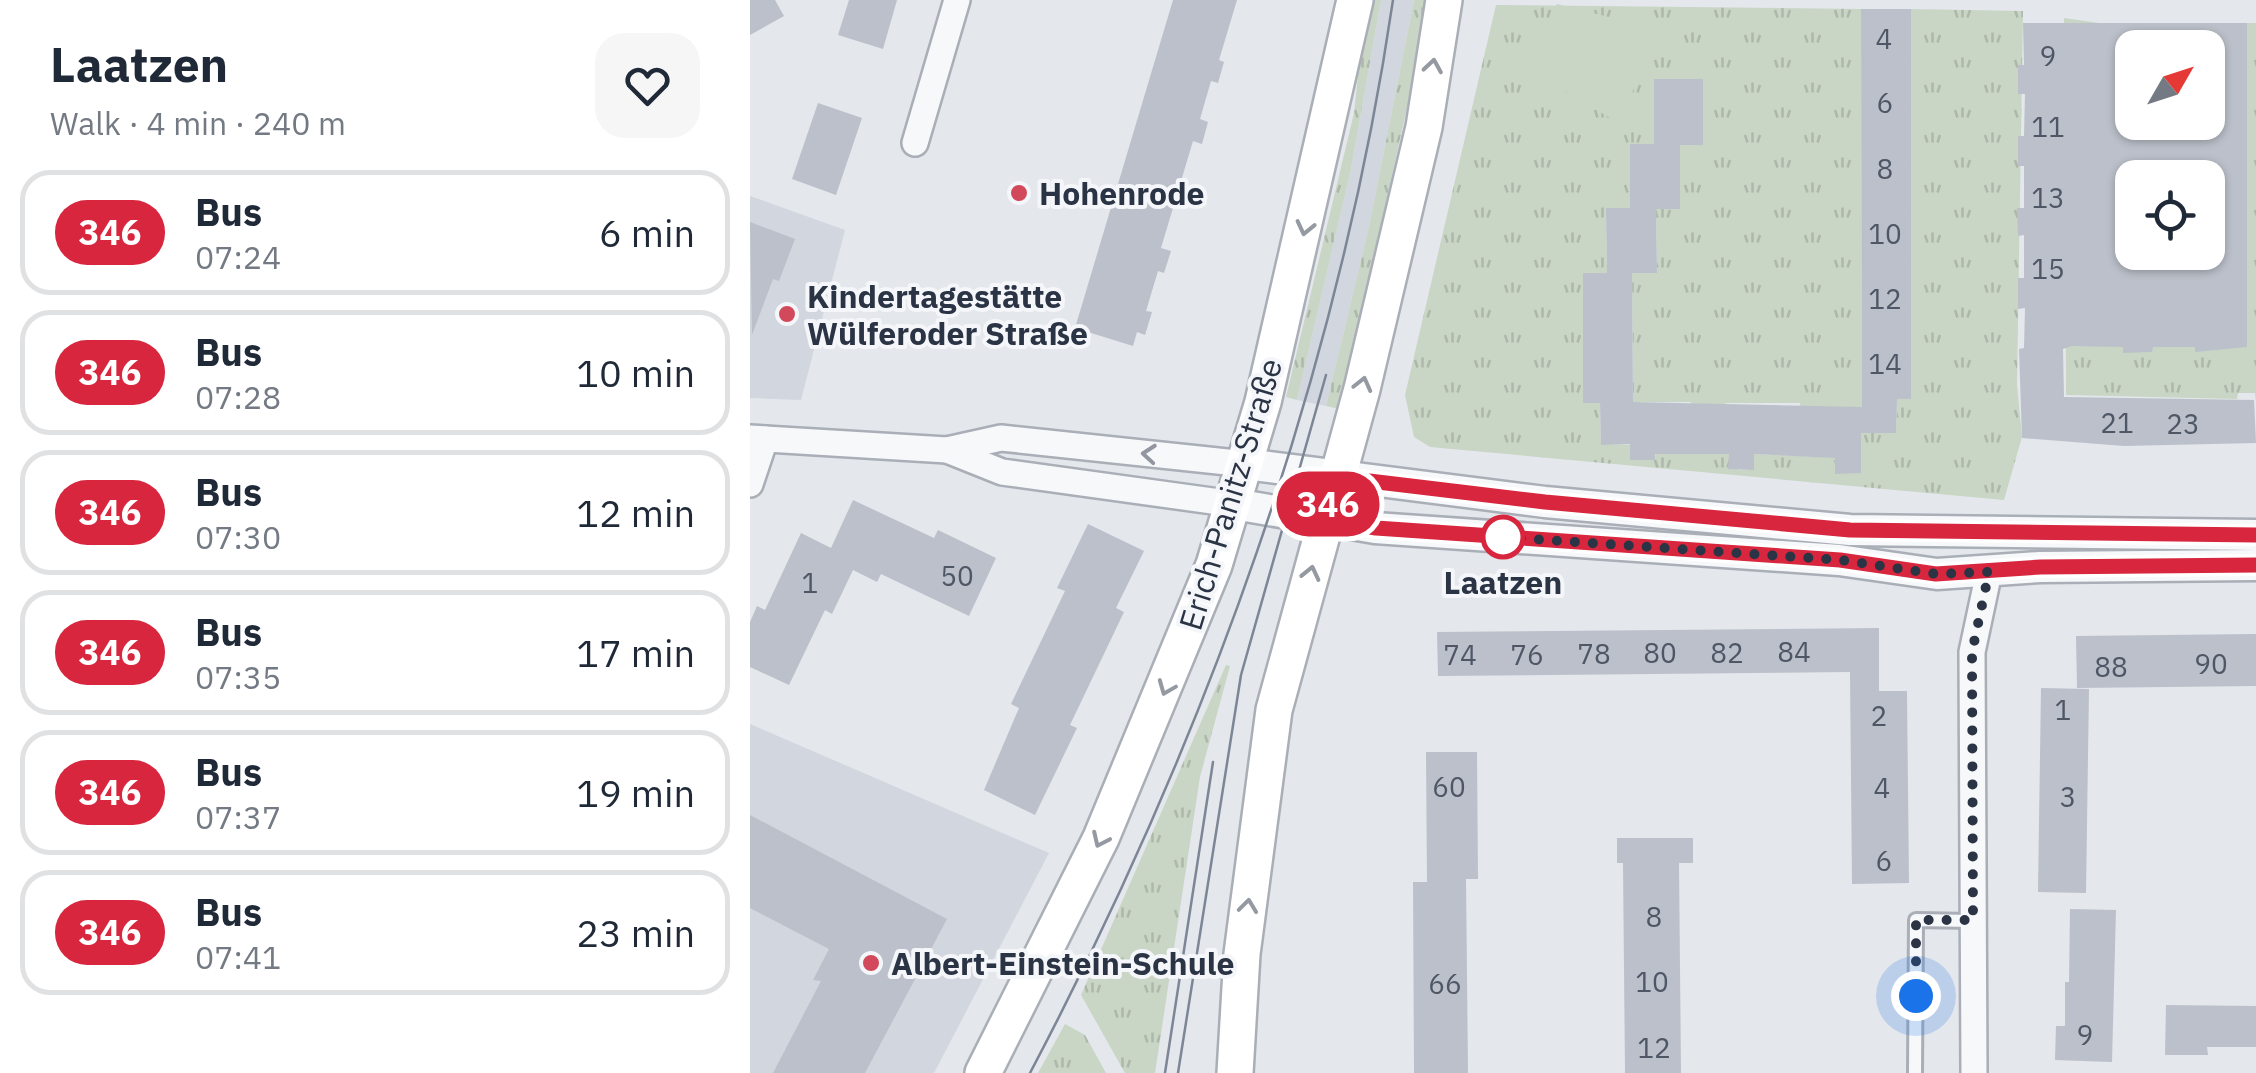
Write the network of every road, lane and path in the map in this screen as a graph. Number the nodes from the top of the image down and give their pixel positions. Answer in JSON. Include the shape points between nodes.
{"nodes":[{"id":1,"x":957,"y":0,"type":"edge"},
{"id":2,"x":1355,"y":0,"type":"edge"},
{"id":3,"x":1444,"y":0,"type":"edge"},
{"id":4,"x":915,"y":143,"type":"dead end"},
{"id":5,"x":758,"y":439,"type":"edge"},
{"id":6,"x":947,"y":450,"type":"junction"},
{"id":7,"x":1246,"y":464,"type":"junction"},
{"id":8,"x":1336,"y":477,"type":"junction"},
{"id":9,"x":750,"y":484,"type":"edge"},
{"id":10,"x":1234,"y":504,"type":"junction"},
{"id":11,"x":1324,"y":519,"type":"junction"},
{"id":12,"x":2256,"y":535,"type":"edge"},
{"id":13,"x":2256,"y":565,"type":"edge"},
{"id":14,"x":1989,"y":572,"type":"junction"},
{"id":15,"x":1973,"y":920,"type":"junction"},
{"id":16,"x":982,"y":1073,"type":"edge"},
{"id":17,"x":1235,"y":1073,"type":"edge"},
{"id":18,"x":1916,"y":1073,"type":"edge"},
{"id":19,"x":1974,"y":1073,"type":"edge"}],
"edges":[{"from":1,"to":4,"type":"street"},
{"from":2,"to":7,"type":"main road","name":"Erich-Panitz-Straße","one_way":true},
{"from":8,"to":3,"type":"main road","one_way":true,"via":[[1424,127]]},
{"from":5,"to":6,"type":"street"},
{"from":5,"to":9,"type":"street"},
{"from":7,"to":6,"type":"street","one_way":true,"via":[[1001,438]]},
{"from":6,"to":10,"type":"street","via":[[1002,472]]},
{"from":7,"to":8,"type":"street"},
{"from":7,"to":10,"type":"main road","name":"Erich-Panitz-Straße"},
{"from":8,"to":11,"type":"main road"},
{"from":8,"to":12,"type":"street","via":[[1850,530]]},
{"from":10,"to":11,"type":"street"},
{"from":10,"to":16,"type":"main road","name":"Erich-Panitz-Straße","one_way":true,"via":[[1140,751]]},
{"from":11,"to":14,"type":"street","via":[[1840,560],[1936,574]]},
{"from":17,"to":11,"type":"main road","one_way":true,"via":[[1242,954],[1274,710]]},
{"from":13,"to":14,"type":"street"},
{"from":14,"to":15,"type":"street","via":[[1972,652]]},
{"from":15,"to":18,"type":"lane","via":[[1916,920]]},
{"from":15,"to":19,"type":"street"}]}
